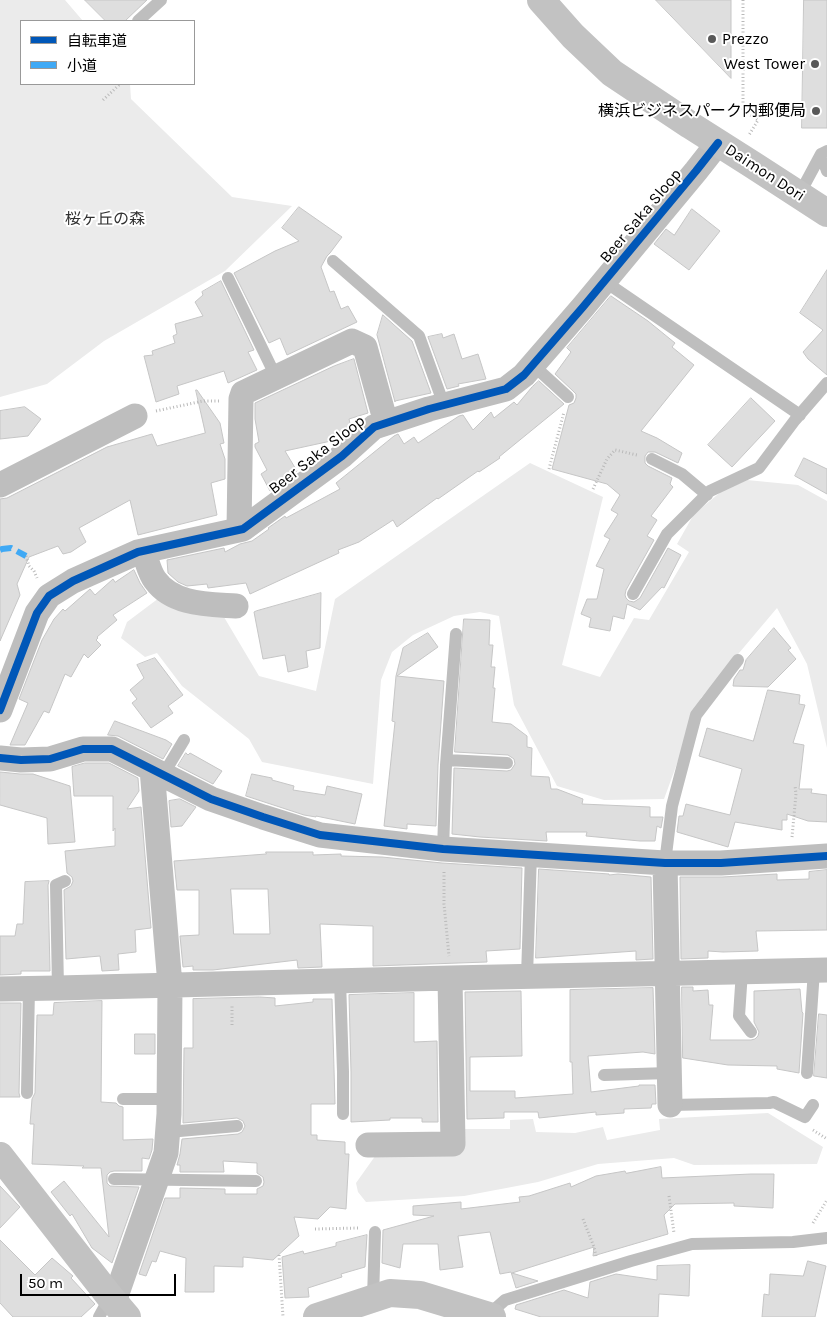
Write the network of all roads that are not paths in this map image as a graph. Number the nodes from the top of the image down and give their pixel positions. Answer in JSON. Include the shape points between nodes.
{"nodes":[{"id":1,"x":161,"y":0,"type":"edge"},
{"id":2,"x":541,"y":0,"type":"edge"},
{"id":3,"x":139,"y":20,"type":"edge"},
{"id":4,"x":718,"y":143,"type":"junction"},
{"id":5,"x":824,"y":153,"type":"edge"},
{"id":6,"x":827,"y":171,"type":"edge"},
{"id":7,"x":799,"y":195,"type":"junction"},
{"id":8,"x":827,"y":213,"type":"edge"},
{"id":9,"x":333,"y":261,"type":"dead end"},
{"id":10,"x":228,"y":278,"type":"dead end"},
{"id":11,"x":604,"y":281,"type":"junction"},
{"id":12,"x":533,"y":365,"type":"junction"},
{"id":13,"x":276,"y":377,"type":"junction"},
{"id":14,"x":827,"y":383,"type":"edge"},
{"id":15,"x":568,"y":397,"type":"road end"},
{"id":16,"x":444,"y":405,"type":"junction"},
{"id":17,"x":800,"y":415,"type":"junction"},
{"id":18,"x":135,"y":416,"type":"road end"},
{"id":19,"x":386,"y":423,"type":"junction"},
{"id":20,"x":652,"y":459,"type":"road end"},
{"id":21,"x":0,"y":485,"type":"edge"},
{"id":22,"x":707,"y":495,"type":"junction"},
{"id":23,"x":239,"y":529,"type":"junction"},
{"id":24,"x":143,"y":551,"type":"junction"},
{"id":25,"x":633,"y":594,"type":"dead end"},
{"id":26,"x":236,"y":606,"type":"dead end"},
{"id":27,"x":456,"y":634,"type":"dead end"},
{"id":28,"x":738,"y":660,"type":"dead end"},
{"id":29,"x":0,"y":710,"type":"edge"},
{"id":30,"x":184,"y":740,"type":"dead end"},
{"id":31,"x":0,"y":758,"type":"edge"},
{"id":32,"x":447,"y":760,"type":"junction"},
{"id":33,"x":507,"y":763,"type":"dead end"},
{"id":34,"x":157,"y":772,"type":"junction"},
{"id":35,"x":443,"y":849,"type":"junction"},
{"id":36,"x":531,"y":854,"type":"junction"},
{"id":37,"x":827,"y":856,"type":"edge"},
{"id":38,"x":665,"y":863,"type":"junction"},
{"id":39,"x":65,"y":882,"type":"dead end"},
{"id":40,"x":820,"y":970,"type":"edge"},
{"id":41,"x":742,"y":971,"type":"junction"},
{"id":42,"x":667,"y":973,"type":"junction"},
{"id":43,"x":527,"y":976,"type":"junction"},
{"id":44,"x":450,"y":978,"type":"junction"},
{"id":45,"x":340,"y":980,"type":"junction"},
{"id":46,"x":170,"y":985,"type":"junction"},
{"id":47,"x":29,"y":988,"type":"junction"},
{"id":48,"x":58,"y":988,"type":"junction"},
{"id":49,"x":0,"y":989,"type":"edge"},
{"id":50,"x":751,"y":1032,"type":"dead end"},
{"id":51,"x":669,"y":1073,"type":"junction"},
{"id":52,"x":807,"y":1073,"type":"dead end"},
{"id":53,"x":604,"y":1075,"type":"dead end"},
{"id":54,"x":27,"y":1093,"type":"dead end"},
{"id":55,"x":123,"y":1099,"type":"dead end"},
{"id":56,"x":169,"y":1099,"type":"junction"},
{"id":57,"x":813,"y":1104,"type":"dead end"},
{"id":58,"x":670,"y":1105,"type":"joint"},
{"id":59,"x":343,"y":1114,"type":"dead end"},
{"id":60,"x":237,"y":1126,"type":"dead end"},
{"id":61,"x":168,"y":1132,"type":"junction"},
{"id":62,"x":368,"y":1145,"type":"dead end"},
{"id":63,"x":0,"y":1156,"type":"edge"},
{"id":64,"x":114,"y":1178,"type":"dead end"},
{"id":65,"x":156,"y":1179,"type":"junction"},
{"id":66,"x":256,"y":1181,"type":"dead end"},
{"id":67,"x":375,"y":1232,"type":"road end"},
{"id":68,"x":827,"y":1238,"type":"edge"},
{"id":69,"x":373,"y":1298,"type":"junction"},
{"id":70,"x":112,"y":1308,"type":"edge"},
{"id":71,"x":490,"y":1316,"type":"edge"},
{"id":72,"x":317,"y":1317,"type":"edge"}],
"edges":[{"from":1,"to":3,"type":"lane"},
{"from":2,"to":4,"type":"street","name":"Daimon Dori","via":[[612,72]]},
{"from":4,"to":7,"type":"street","name":"Daimon Dori"},
{"from":4,"to":11,"type":"street","name":"Beer Saka Sloop"},
{"from":5,"to":6,"type":"lane"},
{"from":5,"to":7,"type":"lane"},
{"from":7,"to":8,"type":"street","name":"Daimon Dori"},
{"from":9,"to":16,"type":"lane","via":[[419,336]]},
{"from":10,"to":13,"type":"lane"},
{"from":11,"to":12,"type":"street","name":"Beer Saka Sloop"},
{"from":11,"to":17,"type":"lane"},
{"from":12,"to":15,"type":"lane"},
{"from":12,"to":16,"type":"street","name":"Beer Saka Sloop","via":[[506,389]]},
{"from":13,"to":19,"type":"street","via":[[352,341],[365,348]]},
{"from":13,"to":23,"type":"street","via":[[235,400]]},
{"from":14,"to":17,"type":"lane"},
{"from":16,"to":19,"type":"street","name":"Beer Saka Sloop"},
{"from":17,"to":22,"type":"lane","via":[[759,468]]},
{"from":18,"to":21,"type":"street"},
{"from":19,"to":23,"type":"street","name":"Beer Saka Sloop","via":[[374,427],[342,456]]},
{"from":20,"to":22,"type":"lane","via":[[682,474]]},
{"from":22,"to":25,"type":"lane","via":[[667,534]]},
{"from":23,"to":24,"type":"street","name":"Beer Saka Sloop"},
{"from":24,"to":26,"type":"street","via":[[154,580],[168,594],[196,603]]},
{"from":24,"to":29,"type":"street","name":"Beer Saka Sloop","via":[[73,581],[49,596],[37,613]]},
{"from":27,"to":32,"type":"lane"},
{"from":28,"to":38,"type":"lane","via":[[696,715],[672,806]]},
{"from":30,"to":34,"type":"lane"},
{"from":31,"to":34,"type":"street","via":[[50,759],[83,749],[112,749]]},
{"from":32,"to":33,"type":"lane"},
{"from":32,"to":35,"type":"lane"},
{"from":34,"to":35,"type":"street","via":[[211,799],[320,835]]},
{"from":34,"to":46,"type":"street"},
{"from":35,"to":36,"type":"street"},
{"from":36,"to":38,"type":"street"},
{"from":36,"to":43,"type":"lane"},
{"from":37,"to":38,"type":"street"},
{"from":38,"to":42,"type":"street"},
{"from":39,"to":48,"type":"lane","via":[[56,885]]},
{"from":40,"to":41,"type":"street"},
{"from":40,"to":52,"type":"lane"},
{"from":41,"to":42,"type":"street"},
{"from":41,"to":50,"type":"lane","via":[[739,1016]]},
{"from":42,"to":43,"type":"street"},
{"from":42,"to":51,"type":"street"},
{"from":43,"to":44,"type":"street"},
{"from":44,"to":45,"type":"street"},
{"from":44,"to":62,"type":"street","via":[[453,1144]]},
{"from":45,"to":46,"type":"street"},
{"from":45,"to":59,"type":"lane"},
{"from":46,"to":48,"type":"street"},
{"from":46,"to":56,"type":"street"},
{"from":47,"to":48,"type":"street"},
{"from":47,"to":49,"type":"street"},
{"from":47,"to":54,"type":"lane"},
{"from":51,"to":53,"type":"lane"},
{"from":51,"to":58,"type":"street"},
{"from":55,"to":56,"type":"lane"},
{"from":56,"to":61,"type":"street"},
{"from":57,"to":58,"type":"lane","via":[[805,1117],[774,1102]]},
{"from":60,"to":61,"type":"lane"},
{"from":61,"to":65,"type":"street","via":[[166,1153]]},
{"from":63,"to":70,"type":"street"},
{"from":64,"to":65,"type":"lane"},
{"from":65,"to":66,"type":"lane"},
{"from":65,"to":70,"type":"street"},
{"from":67,"to":69,"type":"lane"},
{"from":68,"to":71,"type":"lane","via":[[692,1244],[505,1300]]},
{"from":69,"to":71,"type":"street","via":[[390,1293],[420,1296]]},
{"from":69,"to":72,"type":"street"}]}
